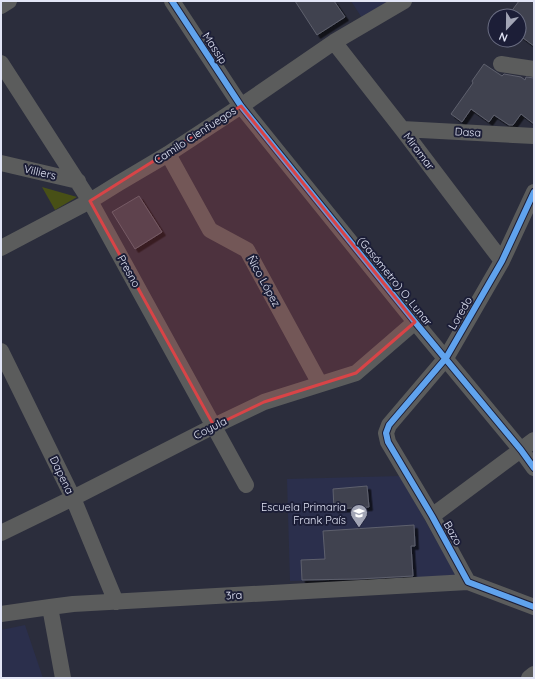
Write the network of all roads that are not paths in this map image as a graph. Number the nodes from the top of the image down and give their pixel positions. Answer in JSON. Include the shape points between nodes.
{"nodes":[{"id":1,"x":9,"y":1,"type":"edge"},
{"id":2,"x":172,"y":1,"type":"edge"},
{"id":3,"x":404,"y":1,"type":"edge"},
{"id":4,"x":1,"y":6,"type":"edge"},
{"id":5,"x":334,"y":42,"type":"junction"},
{"id":6,"x":1,"y":63,"type":"edge"},
{"id":7,"x":501,"y":64,"type":"dead end"},
{"id":8,"x":534,"y":69,"type":"edge"},
{"id":9,"x":241,"y":106,"type":"junction"},
{"id":10,"x":402,"y":129,"type":"junction"},
{"id":11,"x":534,"y":136,"type":"edge"},
{"id":12,"x":168,"y":154,"type":"junction"},
{"id":13,"x":1,"y":163,"type":"edge"},
{"id":14,"x":78,"y":181,"type":"junction"},
{"id":15,"x":533,"y":197,"type":"edge"},
{"id":16,"x":90,"y":200,"type":"junction"},
{"id":17,"x":1,"y":248,"type":"edge"},
{"id":18,"x":502,"y":261,"type":"junction"},
{"id":19,"x":415,"y":322,"type":"junction"},
{"id":20,"x":1,"y":351,"type":"edge"},
{"id":21,"x":446,"y":358,"type":"junction"},
{"id":22,"x":320,"y":384,"type":"junction"},
{"id":23,"x":214,"y":426,"type":"junction"},
{"id":24,"x":386,"y":433,"type":"joint"},
{"id":25,"x":534,"y":440,"type":"edge"},
{"id":26,"x":521,"y":450,"type":"junction"},
{"id":27,"x":534,"y":468,"type":"edge"},
{"id":28,"x":246,"y":485,"type":"dead end"},
{"id":29,"x":74,"y":498,"type":"junction"},
{"id":30,"x":432,"y":516,"type":"junction"},
{"id":31,"x":1,"y":533,"type":"edge"},
{"id":32,"x":468,"y":582,"type":"junction"},
{"id":33,"x":116,"y":602,"type":"junction"},
{"id":34,"x":534,"y":606,"type":"edge"},
{"id":35,"x":50,"y":607,"type":"junction"},
{"id":36,"x":1,"y":614,"type":"edge"},
{"id":37,"x":534,"y":674,"type":"edge"},
{"id":38,"x":63,"y":678,"type":"edge"},
{"id":39,"x":529,"y":678,"type":"edge"}],
"edges":[{"from":1,"to":4,"type":"street"},
{"from":2,"to":9,"type":"street","name":"Massip"},
{"from":3,"to":5,"type":"street","name":"Camilo Cienfuegos"},
{"from":5,"to":9,"type":"street","name":"Camilo Cienfuegos"},
{"from":5,"to":10,"type":"street","name":"Miramar"},
{"from":6,"to":14,"type":"street","name":"Presno"},
{"from":7,"to":8,"type":"street"},
{"from":9,"to":12,"type":"street","name":"Camilo Cienfuegos"},
{"from":9,"to":19,"type":"street","name":"(Gasómetro) O. Lunar"},
{"from":10,"to":11,"type":"street","name":"Dasa"},
{"from":10,"to":18,"type":"street","name":"Miramar"},
{"from":12,"to":16,"type":"street","name":"Camilo Cienfuegos"},
{"from":12,"to":22,"type":"street","name":"Ñico López","via":[[210,230],[247,250]]},
{"from":13,"to":14,"type":"street","name":"Villiers"},
{"from":14,"to":16,"type":"street","name":"Presno"},
{"from":15,"to":18,"type":"street","name":"Loredo"},
{"from":16,"to":17,"type":"street","name":"Camilo Cienfuegos"},
{"from":16,"to":23,"type":"street","name":"Presno"},
{"from":18,"to":21,"type":"street","name":"Loredo"},
{"from":19,"to":21,"type":"street","name":"(Gasómetro) O. Lunar"},
{"from":19,"to":22,"type":"street","name":"Coyula","via":[[356,373]]},
{"from":20,"to":29,"type":"street","name":"Dapena"},
{"from":21,"to":24,"type":"street","name":"Loredo","via":[[389,425]]},
{"from":21,"to":26,"type":"street","name":"(Gasómetro) O. Lunar"},
{"from":22,"to":23,"type":"street","name":"Coyula","via":[[264,402]]},
{"from":23,"to":28,"type":"street","name":"Presno"},
{"from":23,"to":29,"type":"street","name":"Coyula"},
{"from":24,"to":30,"type":"street","name":"Bazo","via":[[388,442]]},
{"from":25,"to":26,"type":"street"},
{"from":26,"to":27,"type":"street","name":"(Gasómetro) O. Lunar"},
{"from":26,"to":30,"type":"street"},
{"from":29,"to":31,"type":"street","name":"Coyula"},
{"from":29,"to":33,"type":"street","name":"Dapena"},
{"from":30,"to":32,"type":"street","name":"Bazo"},
{"from":32,"to":33,"type":"street","name":"3ra"},
{"from":32,"to":34,"type":"street"},
{"from":33,"to":35,"type":"street","name":"3ra"},
{"from":35,"to":36,"type":"street","name":"3ra"},
{"from":35,"to":38,"type":"street"},
{"from":37,"to":39,"type":"street"}]}
